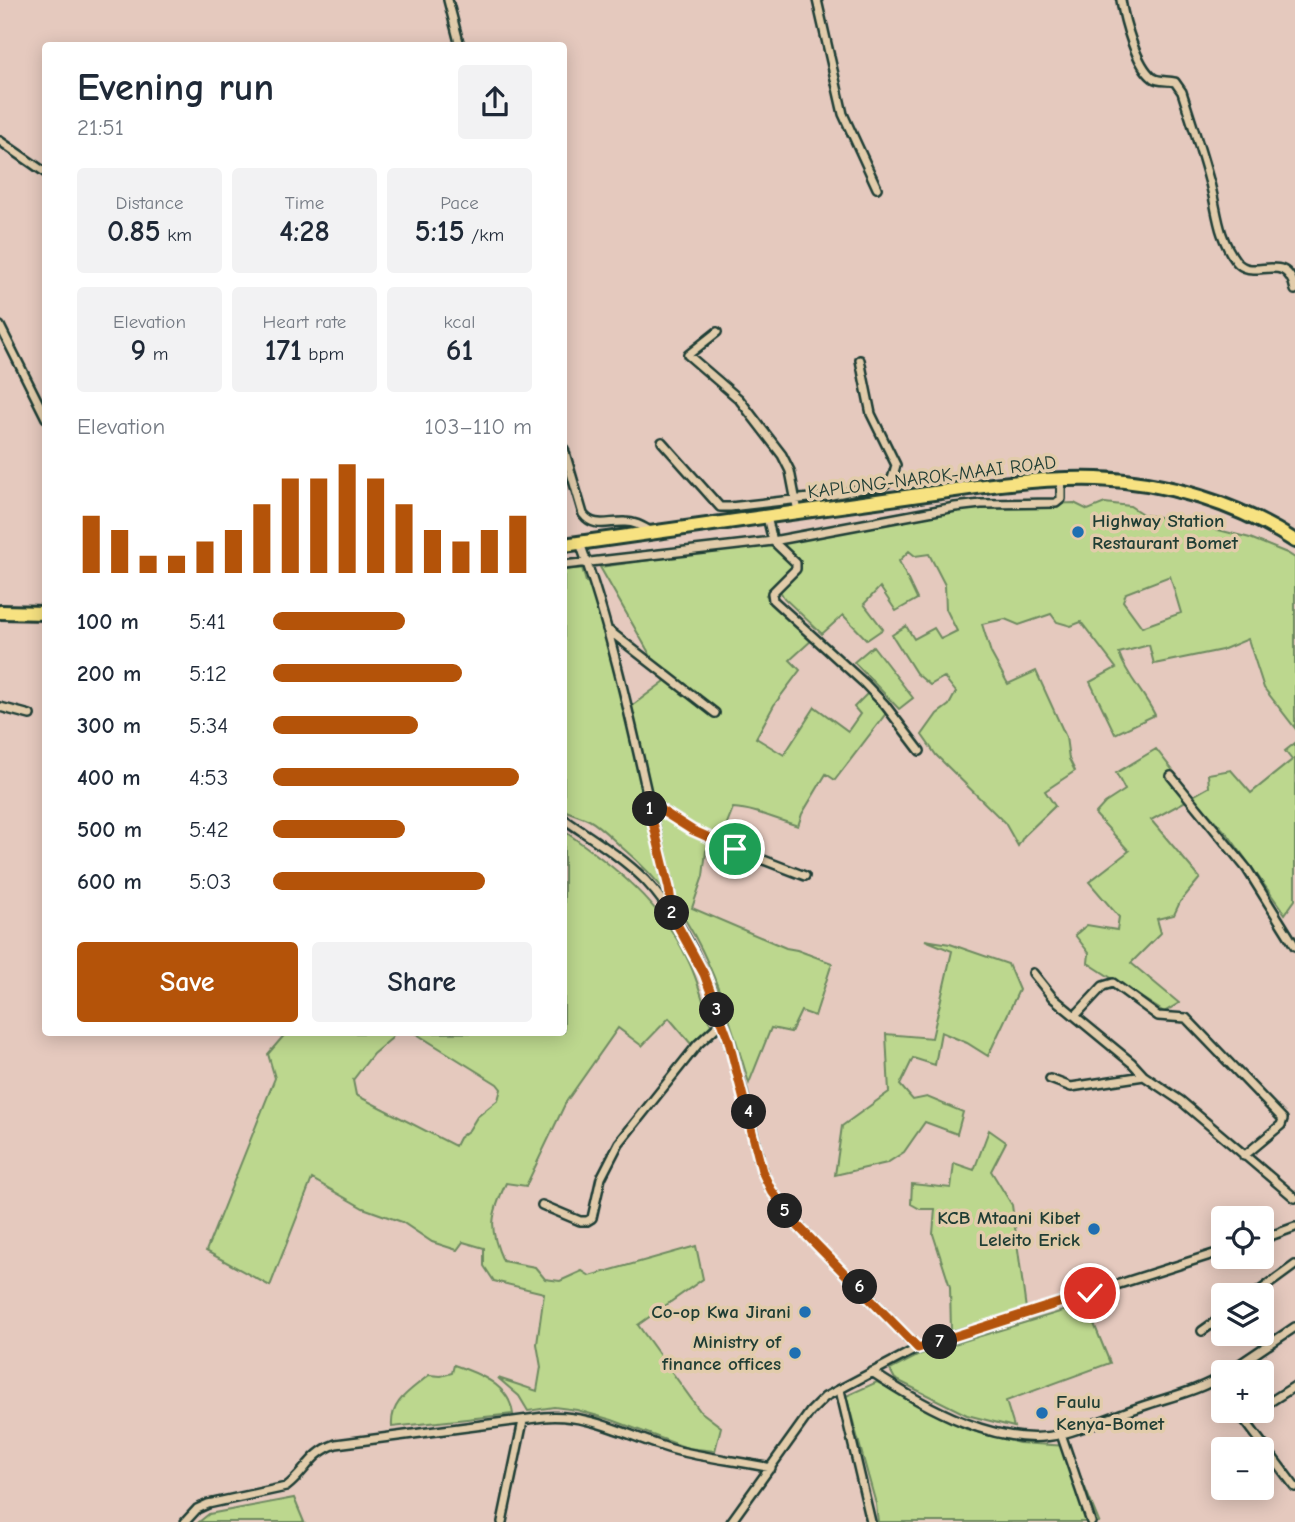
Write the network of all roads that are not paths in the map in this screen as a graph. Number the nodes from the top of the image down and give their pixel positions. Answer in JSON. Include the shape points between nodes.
{"nodes":[{"id":1,"x":448,"y":0,"type":"edge"},
{"id":2,"x":817,"y":0,"type":"edge"},
{"id":3,"x":1121,"y":0,"type":"edge"},
{"id":4,"x":459,"y":42,"type":"edge"},
{"id":5,"x":0,"y":141,"type":"edge"},
{"id":6,"x":42,"y":170,"type":"edge"},
{"id":7,"x":877,"y":188,"type":"dead end"},
{"id":8,"x":1295,"y":290,"type":"edge"},
{"id":9,"x":0,"y":326,"type":"edge"},
{"id":10,"x":717,"y":332,"type":"dead end"},
{"id":11,"x":860,"y":360,"type":"dead end"},
{"id":12,"x":42,"y":410,"type":"edge"},
{"id":13,"x":662,"y":442,"type":"dead end"},
{"id":14,"x":567,"y":459,"type":"edge"},
{"id":15,"x":1061,"y":480,"type":"junction"},
{"id":16,"x":1001,"y":484,"type":"junction"},
{"id":17,"x":1004,"y":504,"type":"junction"},
{"id":18,"x":797,"y":506,"type":"junction"},
{"id":19,"x":767,"y":517,"type":"junction"},
{"id":20,"x":652,"y":532,"type":"junction"},
{"id":21,"x":773,"y":541,"type":"junction"},
{"id":22,"x":1295,"y":541,"type":"edge"},
{"id":23,"x":580,"y":543,"type":"junction"},
{"id":24,"x":567,"y":545,"type":"edge"},
{"id":25,"x":587,"y":562,"type":"junction"},
{"id":26,"x":567,"y":565,"type":"edge"},
{"id":27,"x":1,"y":611,"type":"edge"},
{"id":28,"x":42,"y":613,"type":"edge"},
{"id":29,"x":606,"y":628,"type":"junction"},
{"id":30,"x":0,"y":707,"type":"edge"},
{"id":31,"x":715,"y":713,"type":"dead end"},
{"id":32,"x":30,"y":715,"type":"dead end"},
{"id":33,"x":920,"y":751,"type":"dead end"},
{"id":34,"x":1171,"y":776,"type":"dead end"},
{"id":35,"x":648,"y":802,"type":"junction"},
{"id":36,"x":567,"y":821,"type":"edge"},
{"id":37,"x":805,"y":876,"type":"dead end"},
{"id":38,"x":673,"y":917,"type":"junction"},
{"id":39,"x":1295,"y":946,"type":"edge"},
{"id":40,"x":1033,"y":973,"type":"dead end"},
{"id":41,"x":1075,"y":1016,"type":"junction"},
{"id":42,"x":721,"y":1023,"type":"junction"},
{"id":43,"x":1144,"y":1076,"type":"junction"},
{"id":44,"x":1050,"y":1079,"type":"dead end"},
{"id":45,"x":1244,"y":1156,"type":"junction"},
{"id":46,"x":1295,"y":1198,"type":"edge"},
{"id":47,"x":542,"y":1205,"type":"dead end"},
{"id":48,"x":1295,"y":1227,"type":"edge"},
{"id":49,"x":1274,"y":1235,"type":"edge"},
{"id":50,"x":1211,"y":1255,"type":"edge"},
{"id":51,"x":1295,"y":1265,"type":"edge"},
{"id":52,"x":1270,"y":1283,"type":"edge"},
{"id":53,"x":1211,"y":1325,"type":"edge"},
{"id":54,"x":1295,"y":1327,"type":"edge"},
{"id":55,"x":1202,"y":1331,"type":"dead end"},
{"id":56,"x":918,"y":1348,"type":"junction"},
{"id":57,"x":1246,"y":1360,"type":"edge"},
{"id":58,"x":872,"y":1372,"type":"junction"},
{"id":59,"x":1211,"y":1380,"type":"edge"},
{"id":60,"x":1295,"y":1386,"type":"edge"},
{"id":61,"x":840,"y":1390,"type":"junction"},
{"id":62,"x":1274,"y":1399,"type":"edge"},
{"id":63,"x":523,"y":1421,"type":"junction"},
{"id":64,"x":1245,"y":1423,"type":"edge"},
{"id":65,"x":1061,"y":1434,"type":"junction"},
{"id":66,"x":771,"y":1468,"type":"junction"},
{"id":67,"x":1294,"y":1483,"type":"edge"},
{"id":68,"x":185,"y":1522,"type":"edge"},
{"id":69,"x":502,"y":1522,"type":"edge"},
{"id":70,"x":731,"y":1522,"type":"edge"},
{"id":71,"x":871,"y":1522,"type":"edge"},
{"id":72,"x":1091,"y":1522,"type":"edge"}],
"edges":[{"from":1,"to":4,"type":"street"},
{"from":2,"to":7,"type":"street","via":[[844,114]]},
{"from":3,"to":8,"type":"street","via":[[1134,51],[1151,75],[1175,82],[1182,92],[1223,240],[1241,267],[1284,270]]},
{"from":5,"to":6,"type":"street"},
{"from":9,"to":12,"type":"street"},
{"from":10,"to":18,"type":"street","via":[[688,355],[749,409],[790,471]]},
{"from":11,"to":18,"type":"street","via":[[871,414],[895,465],[892,479]]},
{"from":13,"to":18,"type":"street","via":[[719,507]]},
{"from":14,"to":20,"type":"street","via":[[588,521],[638,524]]},
{"from":15,"to":16,"type":"highway","name":"KAPLONG-NAROK-MAAI ROAD"},
{"from":15,"to":17,"type":"street","via":[[1059,502]]},
{"from":15,"to":22,"type":"highway","name":"KAPLONG-NAROK-MAAI ROAD","via":[[1134,483],[1200,497]]},
{"from":16,"to":17,"type":"street"},
{"from":16,"to":18,"type":"highway","name":"KAPLONG-NAROK-MAAI ROAD"},
{"from":17,"to":21,"type":"street","via":[[936,510]]},
{"from":18,"to":19,"type":"highway","name":"KAPLONG-NAROK-MAAI ROAD"},
{"from":19,"to":20,"type":"highway","name":"KAPLONG-NAROK-MAAI ROAD"},
{"from":19,"to":21,"type":"street"},
{"from":20,"to":23,"type":"highway","name":"KAPLONG-NAROK-MAAI ROAD"},
{"from":21,"to":25,"type":"street"},
{"from":21,"to":33,"type":"street","via":[[796,563],[796,569],[772,593],[773,600],[864,683]]},
{"from":23,"to":24,"type":"highway","name":"KAPLONG-NAROK-MAAI ROAD"},
{"from":23,"to":25,"type":"street"},
{"from":25,"to":26,"type":"street"},
{"from":25,"to":29,"type":"street"},
{"from":27,"to":28,"type":"highway"},
{"from":29,"to":31,"type":"street"},
{"from":29,"to":35,"type":"street"},
{"from":30,"to":32,"type":"street"},
{"from":34,"to":39,"type":"street","via":[[1247,869]]},
{"from":35,"to":37,"type":"street","via":[[692,830]]},
{"from":35,"to":38,"type":"street"},
{"from":36,"to":38,"type":"street","via":[[633,869]]},
{"from":38,"to":42,"type":"street","via":[[704,974]]},
{"from":40,"to":41,"type":"street"},
{"from":41,"to":43,"type":"street"},
{"from":41,"to":45,"type":"street","via":[[1103,986],[1112,984],[1158,1016],[1186,1018],[1283,1119]]},
{"from":42,"to":47,"type":"street","via":[[698,1044],[619,1143],[601,1178],[593,1218],[580,1220]]},
{"from":42,"to":56,"type":"street","via":[[771,1190],[798,1226]]},
{"from":43,"to":44,"type":"street","via":[[1071,1087]]},
{"from":43,"to":45,"type":"street","via":[[1181,1101]]},
{"from":45,"to":46,"type":"street"},
{"from":48,"to":49,"type":"street"},
{"from":50,"to":56,"type":"street"},
{"from":51,"to":52,"type":"street"},
{"from":53,"to":55,"type":"street"},
{"from":54,"to":57,"type":"street"},
{"from":56,"to":58,"type":"street"},
{"from":58,"to":61,"type":"street"},
{"from":58,"to":65,"type":"street","via":[[916,1399],[989,1431],[1017,1436]]},
{"from":59,"to":65,"type":"street"},
{"from":60,"to":62,"type":"street"},
{"from":61,"to":66,"type":"street","via":[[810,1412]]},
{"from":61,"to":71,"type":"street"},
{"from":63,"to":66,"type":"street","via":[[561,1415],[579,1418],[673,1449]]},
{"from":63,"to":68,"type":"street","via":[[336,1444],[316,1454],[286,1487],[208,1504]]},
{"from":63,"to":69,"type":"street"},
{"from":64,"to":67,"type":"street"},
{"from":65,"to":72,"type":"street"},
{"from":66,"to":70,"type":"street"}]}
